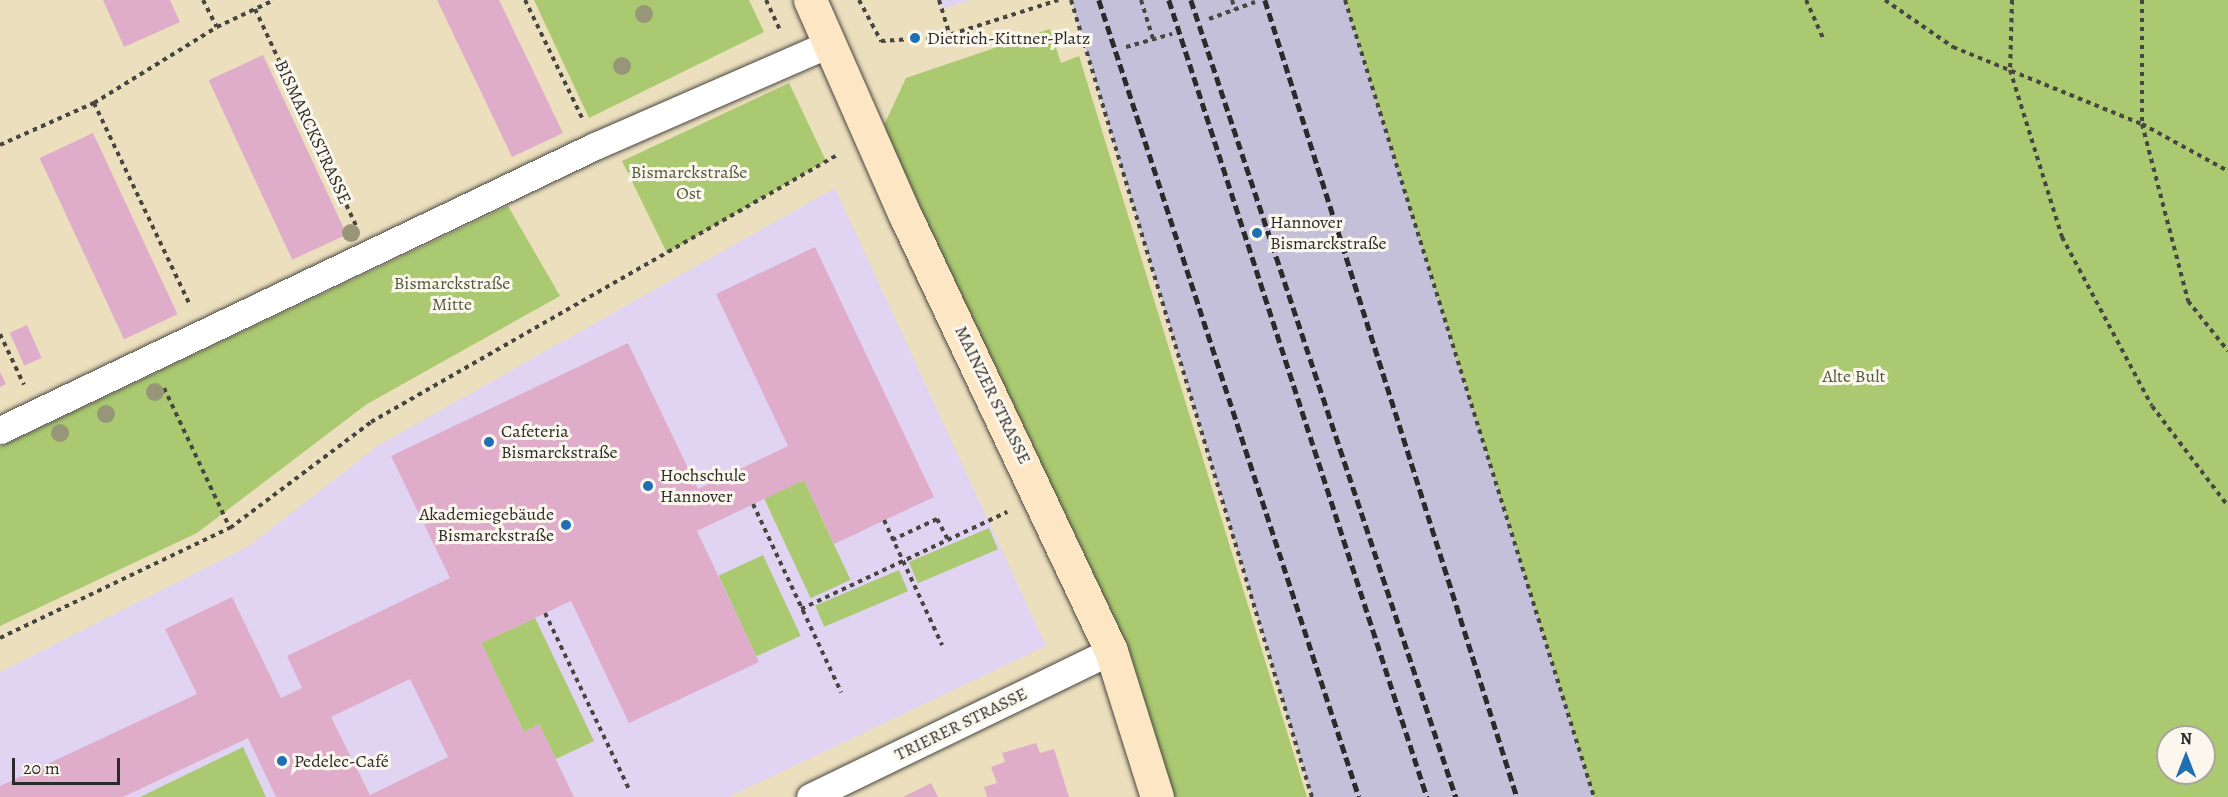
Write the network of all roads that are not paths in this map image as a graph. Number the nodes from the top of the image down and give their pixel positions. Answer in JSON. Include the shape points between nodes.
{"nodes":[{"id":1,"x":810,"y":0,"type":"edge"},
{"id":2,"x":829,"y":44,"type":"junction"},
{"id":3,"x":0,"y":430,"type":"edge"},
{"id":4,"x":1111,"y":651,"type":"junction"},
{"id":5,"x":810,"y":797,"type":"edge"},
{"id":6,"x":1157,"y":797,"type":"edge"}],
"edges":[{"from":1,"to":2,"type":"street","name":"MAINZER STRASSE"},
{"from":2,"to":3,"type":"street","via":[[595,146]]},
{"from":2,"to":4,"type":"street","name":"MAINZER STRASSE","via":[[1042,495]]},
{"from":4,"to":5,"type":"street","name":"TRIERER STRASSE"},
{"from":4,"to":6,"type":"street","name":"MAINZER STRASSE"}]}
